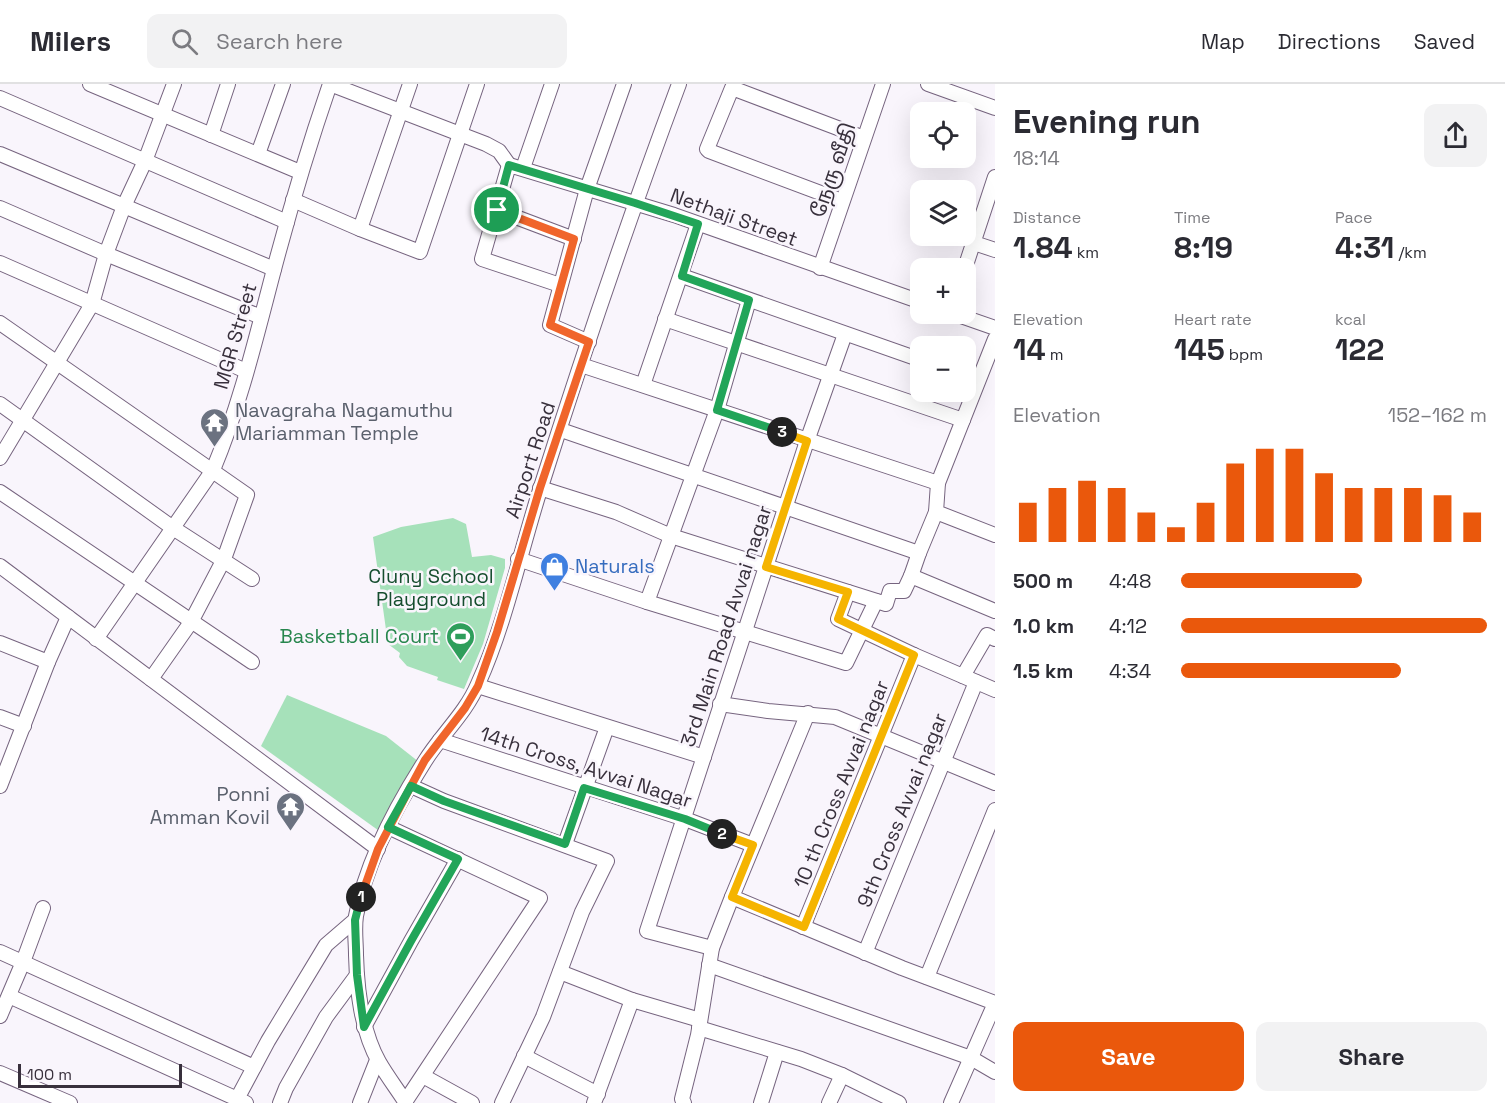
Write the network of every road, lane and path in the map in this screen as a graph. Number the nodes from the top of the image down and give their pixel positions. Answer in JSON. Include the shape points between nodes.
{"nodes":[{"id":1,"x":90,"y":84,"type":"edge"},
{"id":2,"x":174,"y":84,"type":"edge"},
{"id":3,"x":228,"y":84,"type":"edge"},
{"id":4,"x":283,"y":84,"type":"edge"},
{"id":5,"x":330,"y":84,"type":"edge"},
{"id":6,"x":410,"y":84,"type":"edge"},
{"id":7,"x":477,"y":84,"type":"edge"},
{"id":8,"x":552,"y":84,"type":"edge"},
{"id":9,"x":624,"y":84,"type":"edge"},
{"id":10,"x":679,"y":84,"type":"edge"},
{"id":11,"x":883,"y":84,"type":"edge"},
{"id":12,"x":928,"y":84,"type":"edge"},
{"id":13,"x":0,"y":98,"type":"edge"},
{"id":14,"x":995,"y":108,"type":"edge"},
{"id":15,"x":401,"y":110,"type":"junction"},
{"id":16,"x":163,"y":115,"type":"junction"},
{"id":17,"x":461,"y":133,"type":"junction"},
{"id":18,"x":211,"y":135,"type":"junction"},
{"id":19,"x":864,"y":138,"type":"junction"},
{"id":20,"x":0,"y":154,"type":"edge"},
{"id":21,"x":258,"y":154,"type":"junction"},
{"id":22,"x":145,"y":161,"type":"junction"},
{"id":23,"x":516,"y":167,"type":"junction"},
{"id":24,"x":300,"y":172,"type":"junction"},
{"id":25,"x":994,"y":183,"type":"edge"},
{"id":26,"x":586,"y":189,"type":"junction"},
{"id":27,"x":293,"y":200,"type":"junction"},
{"id":28,"x":842,"y":201,"type":"junction"},
{"id":29,"x":635,"y":203,"type":"junction"},
{"id":30,"x":124,"y":206,"type":"junction"},
{"id":31,"x":0,"y":208,"type":"edge"},
{"id":32,"x":497,"y":210,"type":"junction"},
{"id":33,"x":287,"y":222,"type":"junction"},
{"id":34,"x":698,"y":224,"type":"junction"},
{"id":35,"x":360,"y":229,"type":"junction"},
{"id":36,"x":976,"y":237,"type":"edge"},
{"id":37,"x":574,"y":239,"type":"junction"},
{"id":38,"x":976,"y":244,"type":"edge"},
{"id":39,"x":995,"y":250,"type":"edge"},
{"id":40,"x":106,"y":254,"type":"junction"},
{"id":41,"x":0,"y":263,"type":"edge"},
{"id":42,"x":820,"y":268,"type":"junction"},
{"id":43,"x":274,"y":269,"type":"junction"},
{"id":44,"x":682,"y":276,"type":"junction"},
{"id":45,"x":560,"y":285,"type":"junction"},
{"id":46,"x":910,"y":298,"type":"edge"},
{"id":47,"x":749,"y":300,"type":"junction"},
{"id":48,"x":92,"y":304,"type":"junction"},
{"id":49,"x":261,"y":317,"type":"junction"},
{"id":50,"x":665,"y":319,"type":"junction"},
{"id":51,"x":976,"y":321,"type":"edge"},
{"id":52,"x":0,"y":322,"type":"edge"},
{"id":53,"x":995,"y":328,"type":"edge"},
{"id":54,"x":845,"y":334,"type":"junction"},
{"id":55,"x":995,"y":339,"type":"edge"},
{"id":56,"x":589,"y":342,"type":"junction"},
{"id":57,"x":737,"y":343,"type":"junction"},
{"id":58,"x":910,"y":356,"type":"edge"},
{"id":59,"x":56,"y":363,"type":"junction"},
{"id":60,"x":582,"y":365,"type":"junction"},
{"id":61,"x":246,"y":371,"type":"junction"},
{"id":62,"x":976,"y":371,"type":"edge"},
{"id":63,"x":831,"y":375,"type":"junction"},
{"id":64,"x":643,"y":384,"type":"junction"},
{"id":65,"x":967,"y":402,"type":"edge"},
{"id":66,"x":0,"y":404,"type":"edge"},
{"id":67,"x":717,"y":410,"type":"junction"},
{"id":68,"x":24,"y":420,"type":"junction"},
{"id":69,"x":963,"y":420,"type":"junction"},
{"id":70,"x":561,"y":430,"type":"junction"},
{"id":71,"x":807,"y":441,"type":"junction"},
{"id":72,"x":0,"y":458,"type":"edge"},
{"id":73,"x":213,"y":470,"type":"junction"},
{"id":74,"x":693,"y":476,"type":"junction"},
{"id":75,"x":938,"y":483,"type":"junction"},
{"id":76,"x":540,"y":488,"type":"junction"},
{"id":77,"x":0,"y":492,"type":"edge"},
{"id":78,"x":786,"y":506,"type":"junction"},
{"id":79,"x":936,"y":512,"type":"junction"},
{"id":80,"x":173,"y":528,"type":"junction"},
{"id":81,"x":995,"y":535,"type":"edge"},
{"id":82,"x":671,"y":536,"type":"junction"},
{"id":83,"x":919,"y":553,"type":"junction"},
{"id":84,"x":224,"y":559,"type":"junction"},
{"id":85,"x":518,"y":559,"type":"junction"},
{"id":86,"x":0,"y":566,"type":"edge"},
{"id":87,"x":766,"y":567,"type":"junction"},
{"id":88,"x":911,"y":576,"type":"junction"},
{"id":89,"x":252,"y":579,"type":"dead end"},
{"id":90,"x":134,"y":584,"type":"junction"},
{"id":91,"x":848,"y":592,"type":"junction"},
{"id":92,"x":876,"y":601,"type":"junction"},
{"id":93,"x":646,"y":602,"type":"junction"},
{"id":94,"x":995,"y":610,"type":"edge"},
{"id":95,"x":68,"y":617,"type":"junction"},
{"id":96,"x":995,"y":618,"type":"edge"},
{"id":97,"x":191,"y":622,"type":"junction"},
{"id":98,"x":746,"y":631,"type":"junction"},
{"id":99,"x":863,"y":631,"type":"junction"},
{"id":100,"x":991,"y":637,"type":"edge"},
{"id":101,"x":96,"y":639,"type":"junction"},
{"id":102,"x":0,"y":643,"type":"edge"},
{"id":103,"x":914,"y":655,"type":"junction"},
{"id":104,"x":48,"y":662,"type":"junction"},
{"id":105,"x":252,"y":662,"type":"dead end"},
{"id":106,"x":151,"y":679,"type":"junction"},
{"id":107,"x":970,"y":679,"type":"junction"},
{"id":108,"x":478,"y":686,"type":"junction"},
{"id":109,"x":995,"y":690,"type":"edge"},
{"id":110,"x":720,"y":704,"type":"junction"},
{"id":111,"x":807,"y":713,"type":"junction"},
{"id":112,"x":0,"y":717,"type":"edge"},
{"id":113,"x":24,"y":726,"type":"junction"},
{"id":114,"x":607,"y":728,"type":"junction"},
{"id":115,"x":880,"y":737,"type":"junction"},
{"id":116,"x":440,"y":740,"type":"junction"},
{"id":117,"x":704,"y":757,"type":"junction"},
{"id":118,"x":942,"y":762,"type":"junction"},
{"id":119,"x":995,"y":783,"type":"edge"},
{"id":120,"x":0,"y":786,"type":"edge"},
{"id":121,"x":411,"y":786,"type":"junction"},
{"id":122,"x":584,"y":788,"type":"junction"},
{"id":123,"x":995,"y":810,"type":"edge"},
{"id":124,"x":685,"y":819,"type":"junction"},
{"id":125,"x":388,"y":827,"type":"junction"},
{"id":126,"x":565,"y":844,"type":"junction"},
{"id":127,"x":753,"y":845,"type":"junction"},
{"id":128,"x":378,"y":849,"type":"junction"},
{"id":129,"x":458,"y":859,"type":"junction"},
{"id":130,"x":732,"y":897,"type":"junction"},
{"id":131,"x":43,"y":908,"type":"dead end"},
{"id":132,"x":355,"y":920,"type":"junction"},
{"id":133,"x":804,"y":927,"type":"junction"},
{"id":134,"x":712,"y":948,"type":"junction"},
{"id":135,"x":0,"y":952,"type":"edge"},
{"id":136,"x":865,"y":953,"type":"junction"},
{"id":137,"x":23,"y":962,"type":"junction"},
{"id":138,"x":709,"y":965,"type":"junction"},
{"id":139,"x":560,"y":972,"type":"junction"},
{"id":140,"x":357,"y":975,"type":"junction"},
{"id":141,"x":927,"y":978,"type":"junction"},
{"id":142,"x":9,"y":996,"type":"junction"},
{"id":143,"x":632,"y":1000,"type":"junction"},
{"id":144,"x":995,"y":1003,"type":"edge"},
{"id":145,"x":0,"y":1016,"type":"edge"},
{"id":146,"x":700,"y":1024,"type":"junction"},
{"id":147,"x":364,"y":1027,"type":"junction"},
{"id":148,"x":777,"y":1052,"type":"junction"},
{"id":149,"x":524,"y":1056,"type":"junction"},
{"id":150,"x":971,"y":1058,"type":"junction"},
{"id":151,"x":377,"y":1060,"type":"junction"},
{"id":152,"x":254,"y":1067,"type":"junction"},
{"id":153,"x":995,"y":1072,"type":"edge"},
{"id":154,"x":0,"y":1073,"type":"edge"},
{"id":155,"x":842,"y":1075,"type":"junction"},
{"id":156,"x":423,"y":1076,"type":"junction"},
{"id":157,"x":596,"y":1099,"type":"edge"},
{"id":158,"x":242,"y":1101,"type":"edge"},
{"id":159,"x":70,"y":1103,"type":"edge"},
{"id":160,"x":280,"y":1103,"type":"edge"},
{"id":161,"x":360,"y":1103,"type":"edge"},
{"id":162,"x":406,"y":1103,"type":"edge"},
{"id":163,"x":472,"y":1103,"type":"edge"},
{"id":164,"x":502,"y":1103,"type":"edge"},
{"id":165,"x":684,"y":1103,"type":"edge"},
{"id":166,"x":761,"y":1103,"type":"edge"},
{"id":167,"x":829,"y":1103,"type":"edge"},
{"id":168,"x":899,"y":1103,"type":"edge"},
{"id":169,"x":951,"y":1103,"type":"edge"}],
"edges":[{"from":1,"to":16,"type":"street"},
{"from":2,"to":16,"type":"street"},
{"from":3,"to":18,"type":"street"},
{"from":4,"to":21,"type":"street"},
{"from":5,"to":15,"type":"street"},
{"from":5,"to":24,"type":"street","name":"MGR Street"},
{"from":6,"to":15,"type":"street"},
{"from":7,"to":17,"type":"street"},
{"from":8,"to":23,"type":"street"},
{"from":9,"to":26,"type":"street"},
{"from":10,"to":29,"type":"street","name":"Airport Road"},
{"from":11,"to":19,"type":"street","name":"நேரு வீதி"},
{"from":12,"to":14,"type":"street"},
{"from":13,"to":22,"type":"street"},
{"from":15,"to":17,"type":"street"},
{"from":15,"to":35,"type":"street"},
{"from":16,"to":18,"type":"street"},
{"from":16,"to":22,"type":"street"},
{"from":17,"to":23,"type":"street","via":[[499,151]]},
{"from":17,"to":35,"type":"street","via":[[420,252]]},
{"from":18,"to":21,"type":"street"},
{"from":19,"to":28,"type":"street","name":"நேரு வீதி"},
{"from":19,"to":28,"type":"street","via":[[732,88],[708,151]]},
{"from":20,"to":30,"type":"street"},
{"from":21,"to":24,"type":"street"},
{"from":22,"to":30,"type":"street"},
{"from":22,"to":33,"type":"street"},
{"from":23,"to":26,"type":"street","name":"Nethaji Street"},
{"from":23,"to":32,"type":"street"},
{"from":24,"to":27,"type":"street","name":"MGR Street"},
{"from":25,"to":36,"type":"street"},
{"from":26,"to":29,"type":"street","name":"Nethaji Street"},
{"from":26,"to":37,"type":"street"},
{"from":27,"to":33,"type":"street","name":"MGR Street"},
{"from":27,"to":35,"type":"street"},
{"from":28,"to":42,"type":"street","name":"நேரு வீதி"},
{"from":29,"to":34,"type":"street","name":"Nethaji Street"},
{"from":29,"to":56,"type":"street","name":"Airport Road"},
{"from":30,"to":40,"type":"street"},
{"from":30,"to":43,"type":"street"},
{"from":31,"to":40,"type":"street"},
{"from":32,"to":37,"type":"street"},
{"from":32,"to":45,"type":"street","via":[[482,259]]},
{"from":33,"to":43,"type":"street","name":"MGR Street"},
{"from":34,"to":42,"type":"street","name":"Nethaji Street"},
{"from":34,"to":44,"type":"street"},
{"from":37,"to":45,"type":"street"},
{"from":38,"to":39,"type":"street"},
{"from":40,"to":48,"type":"street"},
{"from":40,"to":49,"type":"street"},
{"from":41,"to":48,"type":"street"},
{"from":42,"to":46,"type":"street","name":"Nethaji Street"},
{"from":43,"to":49,"type":"street","name":"MGR Street"},
{"from":44,"to":47,"type":"street"},
{"from":44,"to":50,"type":"street"},
{"from":45,"to":56,"type":"street","via":[[550,325]]},
{"from":47,"to":54,"type":"street"},
{"from":47,"to":57,"type":"street"},
{"from":48,"to":59,"type":"street"},
{"from":48,"to":61,"type":"street"},
{"from":49,"to":61,"type":"street","name":"MGR Street"},
{"from":50,"to":57,"type":"street"},
{"from":50,"to":64,"type":"street"},
{"from":51,"to":53,"type":"street"},
{"from":52,"to":59,"type":"street"},
{"from":54,"to":58,"type":"street"},
{"from":54,"to":63,"type":"street","name":"3rd Main Road Avvai nagar"},
{"from":55,"to":62,"type":"street"},
{"from":56,"to":60,"type":"street","name":"Airport Road"},
{"from":57,"to":63,"type":"street"},
{"from":57,"to":67,"type":"street"},
{"from":59,"to":68,"type":"street"},
{"from":59,"to":73,"type":"street"},
{"from":60,"to":64,"type":"street"},
{"from":60,"to":70,"type":"street","name":"Airport Road"},
{"from":61,"to":73,"type":"street","name":"MGR Street"},
{"from":63,"to":69,"type":"street"},
{"from":63,"to":71,"type":"street","name":"3rd Main Road Avvai nagar"},
{"from":64,"to":67,"type":"street"},
{"from":65,"to":69,"type":"street"},
{"from":66,"to":68,"type":"street"},
{"from":67,"to":71,"type":"street"},
{"from":67,"to":74,"type":"street"},
{"from":68,"to":72,"type":"street"},
{"from":68,"to":80,"type":"street"},
{"from":69,"to":75,"type":"street"},
{"from":70,"to":74,"type":"street"},
{"from":70,"to":76,"type":"street","name":"Airport Road"},
{"from":71,"to":75,"type":"street"},
{"from":71,"to":78,"type":"street","name":"3rd Main Road Avvai nagar"},
{"from":73,"to":80,"type":"street","name":"MGR Street"},
{"from":73,"to":84,"type":"street","via":[[246,495]]},
{"from":74,"to":78,"type":"street"},
{"from":74,"to":82,"type":"street"},
{"from":75,"to":79,"type":"street"},
{"from":76,"to":82,"type":"street","via":[[616,512]]},
{"from":76,"to":85,"type":"street","name":"Airport Road"},
{"from":77,"to":90,"type":"street"},
{"from":78,"to":83,"type":"street"},
{"from":78,"to":87,"type":"street","name":"3rd Main Road Avvai nagar"},
{"from":79,"to":81,"type":"street"},
{"from":79,"to":83,"type":"street"},
{"from":80,"to":84,"type":"street"},
{"from":80,"to":90,"type":"street","name":"MGR Street"},
{"from":82,"to":87,"type":"street"},
{"from":82,"to":93,"type":"street"},
{"from":83,"to":88,"type":"street"},
{"from":84,"to":89,"type":"street"},
{"from":84,"to":97,"type":"street"},
{"from":85,"to":93,"type":"street"},
{"from":85,"to":108,"type":"street","name":"Airport Road"},
{"from":86,"to":95,"type":"street"},
{"from":87,"to":91,"type":"street"},
{"from":87,"to":98,"type":"street","name":"3rd Main Road Avvai nagar"},
{"from":88,"to":92,"type":"street","via":[[904,591],[890,591],[886,604]]},
{"from":88,"to":94,"type":"street"},
{"from":90,"to":97,"type":"street"},
{"from":90,"to":101,"type":"street","name":"MGR Street"},
{"from":91,"to":92,"type":"street"},
{"from":91,"to":99,"type":"street","via":[[838,619]]},
{"from":92,"to":99,"type":"street"},
{"from":93,"to":98,"type":"street"},
{"from":95,"to":101,"type":"street"},
{"from":95,"to":104,"type":"street"},
{"from":96,"to":100,"type":"street","name":"9th Cross Avvai nagar"},
{"from":97,"to":105,"type":"street"},
{"from":97,"to":106,"type":"street"},
{"from":98,"to":99,"type":"street","via":[[846,663]]},
{"from":98,"to":110,"type":"street","name":"3rd Main Road Avvai nagar"},
{"from":99,"to":103,"type":"street"},
{"from":100,"to":107,"type":"street","name":"9th Cross Avvai nagar"},
{"from":101,"to":106,"type":"street"},
{"from":102,"to":104,"type":"street"},
{"from":103,"to":107,"type":"street"},
{"from":103,"to":115,"type":"street","name":"10 th Cross Avvai nagar"},
{"from":104,"to":113,"type":"street"},
{"from":106,"to":128,"type":"street"},
{"from":107,"to":109,"type":"street"},
{"from":107,"to":118,"type":"street","name":"9th Cross Avvai nagar"},
{"from":108,"to":114,"type":"street"},
{"from":108,"to":116,"type":"street","name":"Airport Road"},
{"from":110,"to":111,"type":"street"},
{"from":110,"to":117,"type":"street","name":"3rd Main Road Avvai nagar"},
{"from":111,"to":115,"type":"street","via":[[835,717]]},
{"from":111,"to":127,"type":"street"},
{"from":112,"to":113,"type":"street"},
{"from":113,"to":120,"type":"street"},
{"from":114,"to":117,"type":"street"},
{"from":114,"to":122,"type":"street"},
{"from":115,"to":118,"type":"street"},
{"from":115,"to":133,"type":"street","name":"10 th Cross Avvai nagar"},
{"from":116,"to":121,"type":"street","name":"Airport Road"},
{"from":116,"to":122,"type":"street","name":"14th Cross, Avvai Nagar"},
{"from":117,"to":124,"type":"street","name":"3rd Main Road Avvai nagar"},
{"from":118,"to":119,"type":"street"},
{"from":118,"to":136,"type":"street","name":"9th Cross Avvai nagar"},
{"from":121,"to":125,"type":"street","name":"Airport Road"},
{"from":121,"to":126,"type":"street"},
{"from":122,"to":124,"type":"street","name":"14th Cross, Avvai Nagar"},
{"from":122,"to":126,"type":"street"},
{"from":123,"to":141,"type":"street"},
{"from":124,"to":127,"type":"street","name":"14th Cross, Avvai Nagar"},
{"from":124,"to":134,"type":"street","name":"3rd Main Road Avvai nagar","via":[[647,931]]},
{"from":125,"to":128,"type":"street","name":"Airport Road"},
{"from":125,"to":129,"type":"street"},
{"from":126,"to":139,"type":"street","via":[[608,861],[582,912]]},
{"from":127,"to":130,"type":"street"},
{"from":128,"to":132,"type":"street","name":"Airport Road"},
{"from":129,"to":147,"type":"street"},
{"from":129,"to":156,"type":"street","via":[[540,898]]},
{"from":130,"to":133,"type":"street"},
{"from":130,"to":134,"type":"street"},
{"from":131,"to":137,"type":"street"},
{"from":132,"to":140,"type":"street","name":"Airport Road"},
{"from":132,"to":152,"type":"street","via":[[326,945]]},
{"from":133,"to":136,"type":"street"},
{"from":134,"to":138,"type":"street"},
{"from":135,"to":137,"type":"street"},
{"from":136,"to":141,"type":"street"},
{"from":137,"to":142,"type":"street"},
{"from":137,"to":152,"type":"street"},
{"from":138,"to":146,"type":"street"},
{"from":138,"to":150,"type":"street"},
{"from":139,"to":143,"type":"street"},
{"from":139,"to":149,"type":"street"},
{"from":140,"to":147,"type":"street","name":"Airport Road"},
{"from":140,"to":160,"type":"street","via":[[326,1017]]},
{"from":141,"to":144,"type":"street"},
{"from":142,"to":145,"type":"street"},
{"from":142,"to":158,"type":"street"},
{"from":143,"to":146,"type":"street"},
{"from":143,"to":157,"type":"street"},
{"from":144,"to":150,"type":"street"},
{"from":146,"to":148,"type":"street"},
{"from":146,"to":165,"type":"street"},
{"from":147,"to":151,"type":"street","name":"Airport Road"},
{"from":148,"to":155,"type":"street"},
{"from":148,"to":166,"type":"street"},
{"from":149,"to":157,"type":"street"},
{"from":149,"to":164,"type":"street"},
{"from":150,"to":153,"type":"street"},
{"from":150,"to":169,"type":"street"},
{"from":151,"to":161,"type":"street"},
{"from":151,"to":162,"type":"street","name":"Airport Road"},
{"from":152,"to":158,"type":"street"},
{"from":154,"to":159,"type":"street"},
{"from":155,"to":167,"type":"street"},
{"from":155,"to":168,"type":"street"},
{"from":156,"to":162,"type":"street"},
{"from":156,"to":163,"type":"street"}]}
